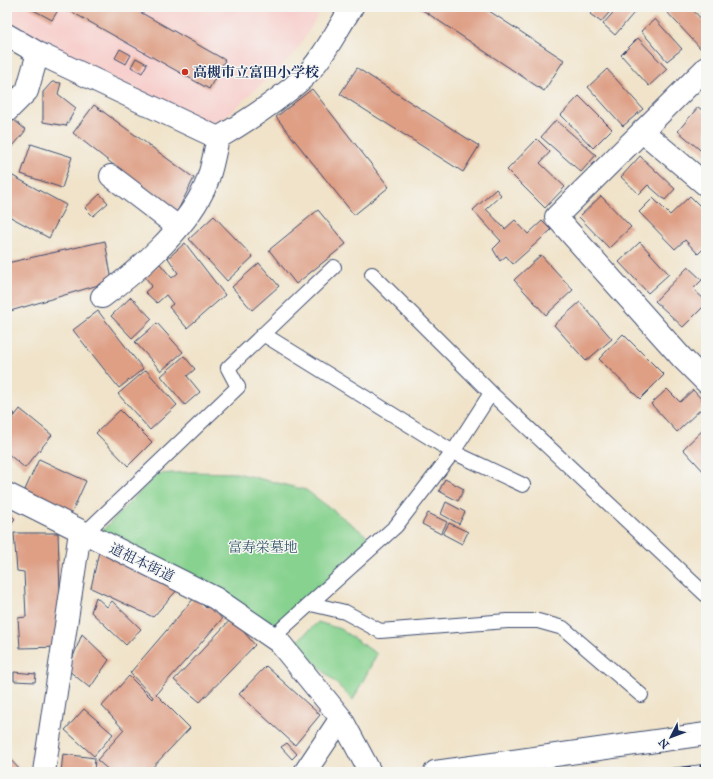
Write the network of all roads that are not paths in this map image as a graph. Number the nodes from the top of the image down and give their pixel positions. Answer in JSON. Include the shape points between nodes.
{"nodes":[{"id":1,"x":352,"y":7,"type":"edge"},
{"id":2,"x":7,"y":35,"type":"edge"},
{"id":3,"x":38,"y":53,"type":"junction"},
{"id":4,"x":706,"y":68,"type":"edge"},
{"id":5,"x":7,"y":111,"type":"edge"},
{"id":6,"x":642,"y":131,"type":"junction"},
{"id":7,"x":218,"y":138,"type":"junction"},
{"id":8,"x":111,"y":176,"type":"dead end"},
{"id":9,"x":706,"y":185,"type":"edge"},
{"id":10,"x":178,"y":227,"type":"junction"},
{"id":11,"x":334,"y":267,"type":"dead end"},
{"id":12,"x":372,"y":274,"type":"dead end"},
{"id":13,"x":102,"y":297,"type":"dead end"},
{"id":14,"x":263,"y":334,"type":"junction"},
{"id":15,"x":706,"y":382,"type":"edge"},
{"id":16,"x":491,"y":393,"type":"junction"},
{"id":17,"x":453,"y":452,"type":"junction"},
{"id":18,"x":523,"y":485,"type":"dead end"},
{"id":19,"x":7,"y":494,"type":"edge"},
{"id":20,"x":82,"y":533,"type":"junction"},
{"id":21,"x":706,"y":595,"type":"edge"},
{"id":22,"x":311,"y":604,"type":"junction"},
{"id":23,"x":273,"y":637,"type":"junction"},
{"id":24,"x":641,"y":695,"type":"dead end"},
{"id":25,"x":341,"y":718,"type":"junction"},
{"id":26,"x":706,"y":734,"type":"edge"},
{"id":27,"x":44,"y":772,"type":"edge"},
{"id":28,"x":305,"y":772,"type":"edge"},
{"id":29,"x":370,"y":772,"type":"edge"},
{"id":30,"x":435,"y":772,"type":"edge"}],
"edges":[{"from":1,"to":7,"type":"street","via":[[302,79],[250,119]]},
{"from":2,"to":3,"type":"street"},
{"from":3,"to":5,"type":"street","via":[[27,91]]},
{"from":3,"to":7,"type":"street"},
{"from":4,"to":6,"type":"street"},
{"from":6,"to":9,"type":"street"},
{"from":6,"to":15,"type":"street","via":[[556,217]]},
{"from":7,"to":10,"type":"street","via":[[204,190]]},
{"from":8,"to":10,"type":"street"},
{"from":10,"to":13,"type":"street","via":[[130,276]]},
{"from":11,"to":14,"type":"lane"},
{"from":12,"to":16,"type":"lane"},
{"from":14,"to":17,"type":"lane"},
{"from":14,"to":20,"type":"lane","via":[[228,368],[238,386]]},
{"from":16,"to":17,"type":"lane"},
{"from":16,"to":21,"type":"lane"},
{"from":17,"to":18,"type":"lane"},
{"from":17,"to":22,"type":"lane","via":[[396,526]]},
{"from":19,"to":20,"type":"street","name":"道祖本街道"},
{"from":20,"to":23,"type":"street","name":"道祖本街道","via":[[215,598]]},
{"from":20,"to":27,"type":"street"},
{"from":22,"to":23,"type":"lane"},
{"from":22,"to":24,"type":"lane","via":[[345,612],[380,631],[538,621],[563,628]]},
{"from":23,"to":25,"type":"street","name":"道祖本街道"},
{"from":25,"to":28,"type":"street"},
{"from":25,"to":29,"type":"street","name":"道祖本街道"},
{"from":26,"to":30,"type":"street"}]}
